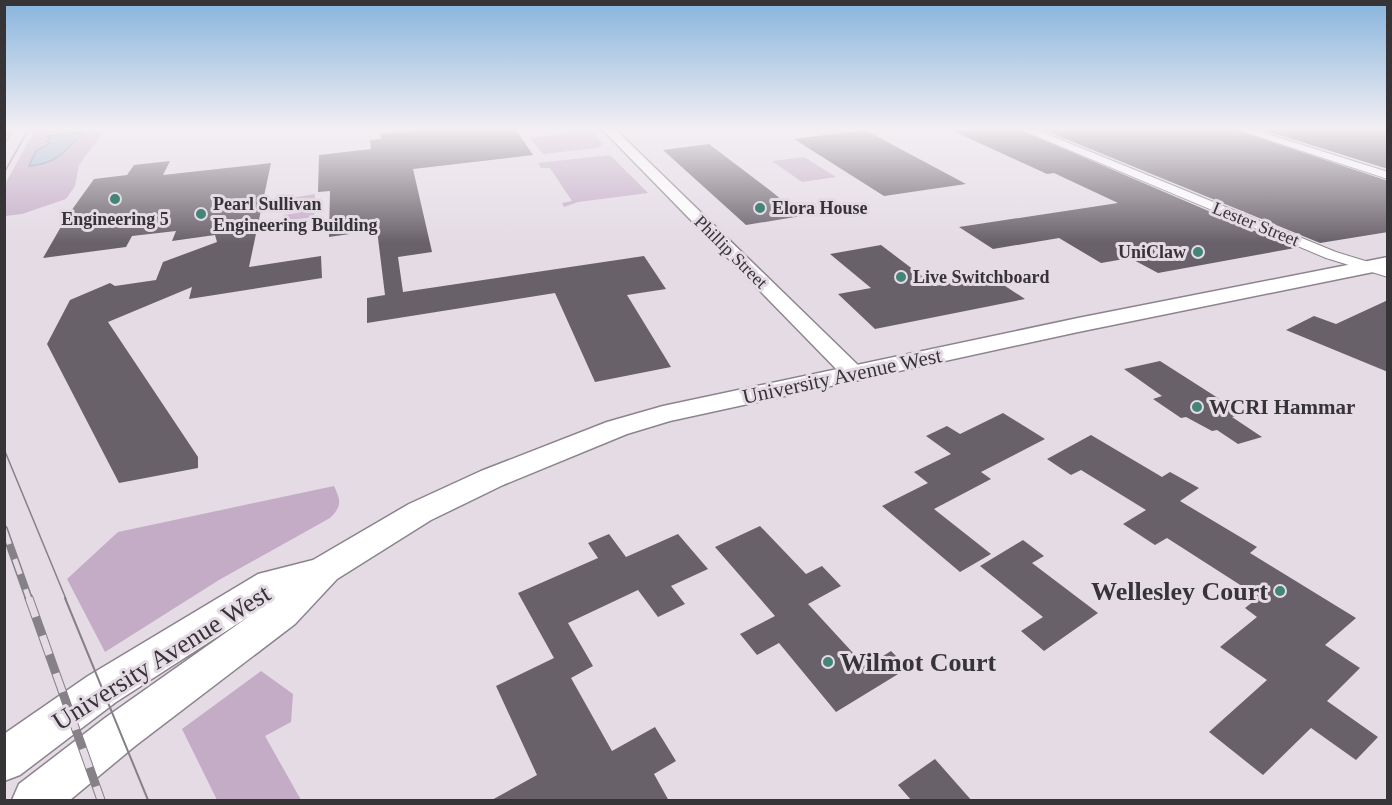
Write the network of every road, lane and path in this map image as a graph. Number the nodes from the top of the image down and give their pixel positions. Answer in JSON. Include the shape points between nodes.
{"nodes":[{"id":1,"x":647,"y":168,"type":"edge"},
{"id":2,"x":1118,"y":168,"type":"edge"},
{"id":3,"x":1361,"y":168,"type":"edge"},
{"id":4,"x":1388,"y":176,"type":"edge"},
{"id":5,"x":1381,"y":268,"type":"edge"},
{"id":6,"x":854,"y":374,"type":"junction"},
{"id":7,"x":325,"y":570,"type":"junction"},
{"id":8,"x":4,"y":760,"type":"edge"},
{"id":9,"x":35,"y":801,"type":"edge"}],
"edges":[{"from":1,"to":6,"type":"street","name":"Phillip Street"},
{"from":2,"to":5,"type":"street","name":"Lester Street","via":[[1331,255]]},
{"from":3,"to":4,"type":"street"},
{"from":5,"to":6,"type":"main road","name":"University Avenue West","via":[[1109,319]]},
{"from":6,"to":7,"type":"main road","name":"University Avenue West","via":[[663,414],[595,436],[420,512]]},
{"from":7,"to":8,"type":"main road","name":"University Avenue West","via":[[271,584],[102,689]]},
{"from":7,"to":9,"type":"main road","name":"University Avenue West","via":[[282,613],[111,739]]}]}
